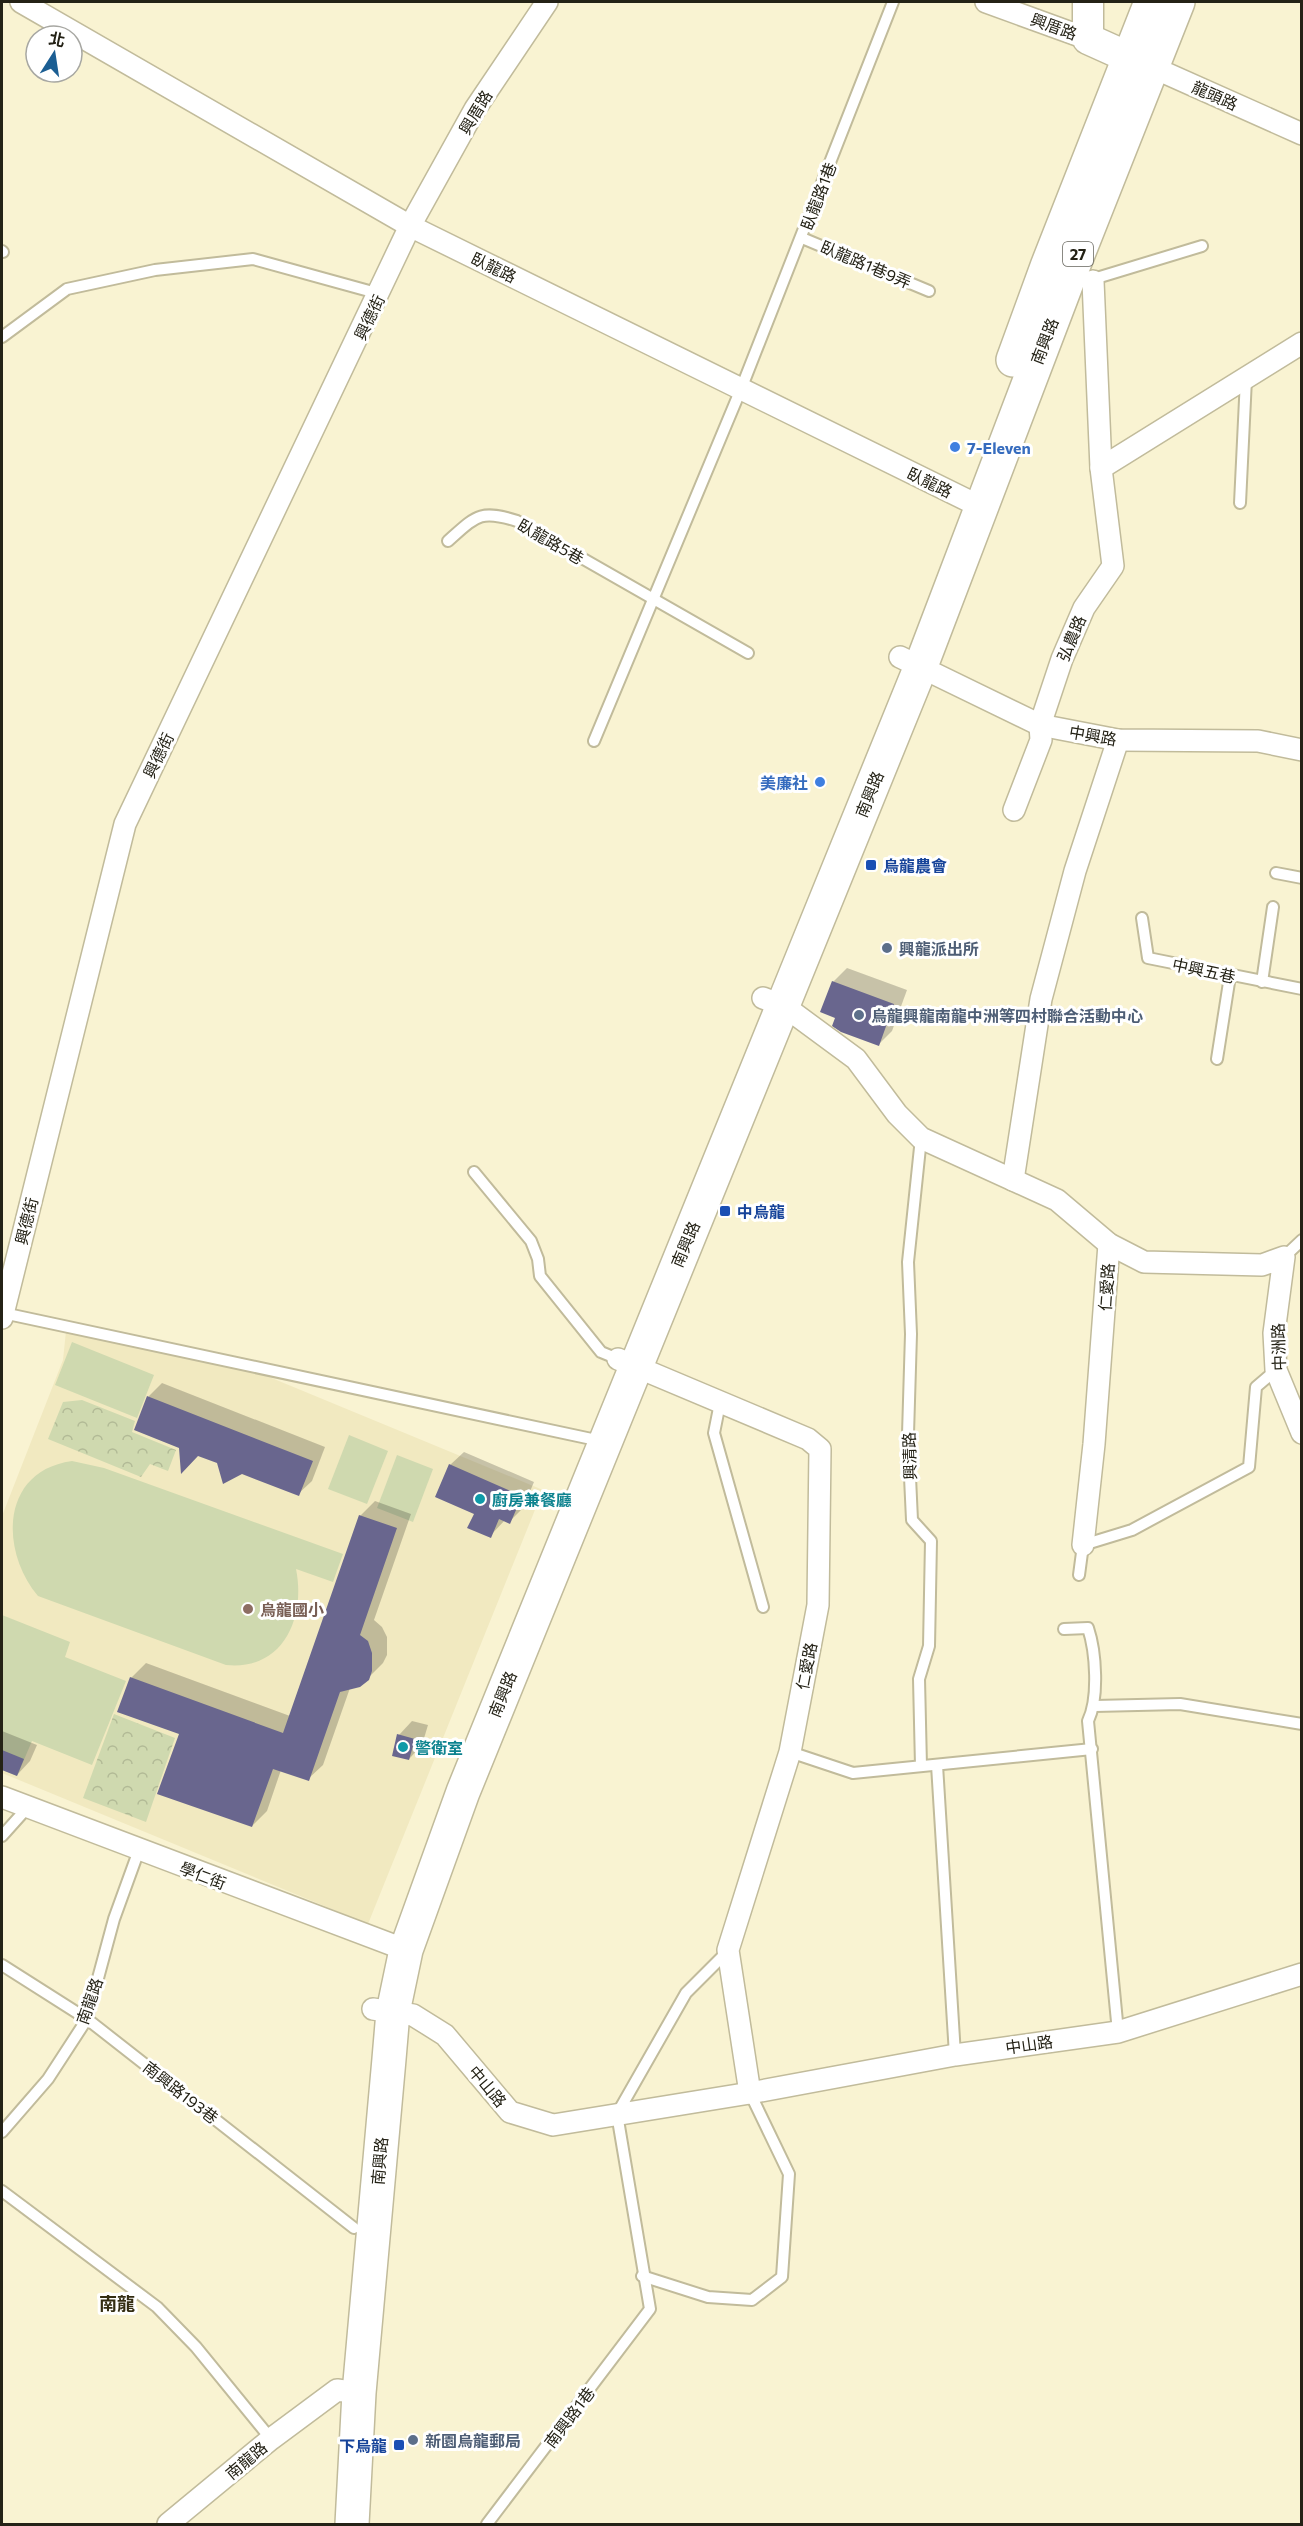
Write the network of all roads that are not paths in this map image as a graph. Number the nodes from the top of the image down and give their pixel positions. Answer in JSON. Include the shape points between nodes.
{"nodes":[{"id":1,"x":21,"y":2,"type":"edge"},
{"id":2,"x":547,"y":2,"type":"edge"},
{"id":3,"x":893,"y":2,"type":"edge"},
{"id":4,"x":986,"y":2,"type":"edge"},
{"id":5,"x":1088,"y":2,"type":"edge"},
{"id":6,"x":1151,"y":2,"type":"edge"},
{"id":7,"x":1178,"y":2,"type":"edge"},
{"id":8,"x":1088,"y":39,"type":"junction"},
{"id":9,"x":1140,"y":62,"type":"junction"},
{"id":10,"x":1302,"y":134,"type":"edge"},
{"id":11,"x":410,"y":226,"type":"junction"},
{"id":12,"x":802,"y":238,"type":"junction"},
{"id":13,"x":1202,"y":246,"type":"dead end"},
{"id":14,"x":1071,"y":272,"type":"junction"},
{"id":15,"x":929,"y":291,"type":"dead end"},
{"id":16,"x":380,"y":294,"type":"junction"},
{"id":17,"x":2,"y":337,"type":"edge"},
{"id":18,"x":1302,"y":343,"type":"edge"},
{"id":19,"x":1245,"y":379,"type":"junction"},
{"id":20,"x":741,"y":389,"type":"junction"},
{"id":21,"x":1101,"y":468,"type":"junction"},
{"id":22,"x":972,"y":503,"type":"junction"},
{"id":23,"x":1240,"y":503,"type":"dead end"},
{"id":24,"x":448,"y":541,"type":"dead end"},
{"id":25,"x":654,"y":601,"type":"junction"},
{"id":26,"x":748,"y":654,"type":"dead end"},
{"id":27,"x":911,"y":661,"type":"junction"},
{"id":28,"x":1040,"y":725,"type":"junction"},
{"id":29,"x":1118,"y":740,"type":"junction"},
{"id":30,"x":594,"y":741,"type":"dead end"},
{"id":31,"x":1302,"y":750,"type":"edge"},
{"id":32,"x":1014,"y":810,"type":"dead end"},
{"id":33,"x":1276,"y":873,"type":"dead end"},
{"id":34,"x":1302,"y":878,"type":"edge"},
{"id":35,"x":1273,"y":907,"type":"dead end"},
{"id":36,"x":1142,"y":918,"type":"dead end"},
{"id":37,"x":1230,"y":976,"type":"junction"},
{"id":38,"x":1262,"y":982,"type":"junction"},
{"id":39,"x":1302,"y":989,"type":"edge"},
{"id":40,"x":773,"y":1002,"type":"junction"},
{"id":41,"x":1217,"y":1059,"type":"dead end"},
{"id":42,"x":921,"y":1138,"type":"junction"},
{"id":43,"x":474,"y":1172,"type":"dead end"},
{"id":44,"x":1014,"y":1180,"type":"junction"},
{"id":45,"x":1302,"y":1240,"type":"edge"},
{"id":46,"x":1109,"y":1245,"type":"junction"},
{"id":47,"x":1284,"y":1257,"type":"junction"},
{"id":48,"x":2,"y":1315,"type":"edge"},
{"id":49,"x":626,"y":1363,"type":"junction"},
{"id":50,"x":1276,"y":1370,"type":"junction"},
{"id":51,"x":720,"y":1403,"type":"junction"},
{"id":52,"x":1301,"y":1429,"type":"edge"},
{"id":53,"x":596,"y":1440,"type":"junction"},
{"id":54,"x":1083,"y":1545,"type":"junction"},
{"id":55,"x":1079,"y":1575,"type":"dead end"},
{"id":56,"x":763,"y":1607,"type":"dead end"},
{"id":57,"x":1064,"y":1629,"type":"dead end"},
{"id":58,"x":1095,"y":1706,"type":"junction"},
{"id":59,"x":1302,"y":1724,"type":"edge"},
{"id":60,"x":1092,"y":1749,"type":"junction"},
{"id":61,"x":790,"y":1752,"type":"junction"},
{"id":62,"x":937,"y":1765,"type":"junction"},
{"id":63,"x":921,"y":1766,"type":"junction"},
{"id":64,"x":2,"y":1797,"type":"edge"},
{"id":65,"x":28,"y":1807,"type":"junction"},
{"id":66,"x":2,"y":1836,"type":"edge"},
{"id":67,"x":139,"y":1850,"type":"junction"},
{"id":68,"x":395,"y":1946,"type":"junction"},
{"id":69,"x":728,"y":1950,"type":"junction"},
{"id":70,"x":2,"y":1965,"type":"edge"},
{"id":71,"x":1302,"y":1974,"type":"edge"},
{"id":72,"x":383,"y":2011,"type":"junction"},
{"id":73,"x":87,"y":2019,"type":"junction"},
{"id":74,"x":1118,"y":2032,"type":"junction"},
{"id":75,"x":955,"y":2055,"type":"junction"},
{"id":76,"x":750,"y":2093,"type":"junction"},
{"id":77,"x":618,"y":2114,"type":"junction"},
{"id":78,"x":2,"y":2132,"type":"edge"},
{"id":79,"x":2,"y":2191,"type":"edge"},
{"id":80,"x":354,"y":2228,"type":"junction"},
{"id":81,"x":642,"y":2276,"type":"junction"},
{"id":82,"x":348,"y":2391,"type":"junction"},
{"id":83,"x":271,"y":2439,"type":"junction"},
{"id":84,"x":168,"y":2524,"type":"edge"},
{"id":85,"x":341,"y":2524,"type":"edge"},
{"id":86,"x":487,"y":2524,"type":"edge"}],
"edges":[{"from":1,"to":11,"type":"street","name":"臥龍路"},
{"from":2,"to":11,"type":"street","name":"興厝路","via":[[475,110]]},
{"from":3,"to":12,"type":"lane","name":"臥龍路1巷"},
{"from":4,"to":8,"type":"street","name":"興厝路"},
{"from":5,"to":8,"type":"street","name":"興厝路"},
{"from":6,"to":9,"type":"main road","name":"南興路","number":"27"},
{"from":7,"to":9,"type":"main road","name":"南興路","number":"27"},
{"from":8,"to":9,"type":"street","name":"興厝路"},
{"from":9,"to":10,"type":"street","name":"龍頭路"},
{"from":9,"to":14,"type":"main road","name":"南興路","number":"27"},
{"from":11,"to":16,"type":"street","name":"興德街"},
{"from":11,"to":20,"type":"street","name":"臥龍路"},
{"from":12,"to":15,"type":"lane","name":"臥龍路1巷9弄"},
{"from":12,"to":20,"type":"lane","name":"臥龍路1巷"},
{"from":13,"to":14,"type":"lane"},
{"from":14,"to":21,"type":"street","name":"弘農路"},
{"from":14,"to":22,"type":"main road","name":"南興路","number":"27"},
{"from":16,"to":17,"type":"lane","via":[[253,259],[155,270],[67,289]]},
{"from":16,"to":48,"type":"street","name":"興德街","via":[[125,824]]},
{"from":18,"to":19,"type":"street"},
{"from":19,"to":21,"type":"street"},
{"from":19,"to":23,"type":"lane"},
{"from":20,"to":22,"type":"street","name":"臥龍路"},
{"from":20,"to":25,"type":"lane"},
{"from":21,"to":28,"type":"street","name":"弘農路","via":[[1113,566],[1084,608]]},
{"from":22,"to":27,"type":"main road","name":"南興路","number":"27"},
{"from":24,"to":25,"type":"lane","name":"臥龍路5巷","via":[[472,520],[493,513],[517,521]]},
{"from":25,"to":26,"type":"lane","name":"臥龍路5巷"},
{"from":25,"to":30,"type":"lane"},
{"from":27,"to":28,"type":"street","name":"中興路"},
{"from":27,"to":40,"type":"main road","name":"南興路","number":"27"},
{"from":28,"to":29,"type":"street","name":"中興路"},
{"from":28,"to":32,"type":"street","name":"弘農路","via":[[1041,740]]},
{"from":29,"to":31,"type":"street","name":"中興路","via":[[1258,741]]},
{"from":29,"to":44,"type":"street","via":[[1075,870],[1041,999]]},
{"from":33,"to":34,"type":"lane"},
{"from":35,"to":38,"type":"lane"},
{"from":36,"to":37,"type":"lane","name":"中興五巷","via":[[1148,958]]},
{"from":37,"to":38,"type":"lane","name":"中興五巷"},
{"from":37,"to":41,"type":"lane"},
{"from":38,"to":39,"type":"lane","name":"中興五巷"},
{"from":40,"to":42,"type":"street","via":[[856,1059],[897,1114]]},
{"from":40,"to":49,"type":"main road","name":"南興路","number":"27"},
{"from":42,"to":44,"type":"street"},
{"from":42,"to":63,"type":"lane","name":"興清路","via":[[908,1262],[912,1520],[932,1541],[929,1646],[919,1679]]},
{"from":43,"to":49,"type":"lane","via":[[531,1241],[540,1276],[601,1352]]},
{"from":44,"to":46,"type":"street","via":[[1057,1200]]},
{"from":45,"to":47,"type":"lane"},
{"from":46,"to":47,"type":"street","via":[[1144,1262],[1262,1265]]},
{"from":46,"to":54,"type":"street","name":"仁愛路"},
{"from":47,"to":50,"type":"street","name":"中洲路","via":[[1274,1333]]},
{"from":48,"to":53,"type":"lane"},
{"from":49,"to":51,"type":"street","name":"仁愛路"},
{"from":49,"to":53,"type":"main road","name":"南興路","number":"27"},
{"from":50,"to":52,"type":"street","name":"中洲路"},
{"from":50,"to":54,"type":"lane","via":[[1257,1387],[1249,1467],[1132,1530]]},
{"from":51,"to":56,"type":"lane","via":[[714,1433]]},
{"from":51,"to":61,"type":"street","name":"仁愛路","via":[[808,1439],[820,1449],[818,1605]]},
{"from":53,"to":68,"type":"main road","name":"南興路","number":"27","via":[[463,1792]]},
{"from":54,"to":55,"type":"lane"},
{"from":57,"to":58,"type":"lane","via":[[1088,1628],[1092,1639]]},
{"from":58,"to":59,"type":"lane","via":[[1180,1704]]},
{"from":58,"to":60,"type":"lane","via":[[1088,1721]]},
{"from":60,"to":62,"type":"lane"},
{"from":60,"to":74,"type":"lane"},
{"from":61,"to":63,"type":"lane","via":[[853,1773]]},
{"from":61,"to":69,"type":"street","name":"仁愛路"},
{"from":62,"to":63,"type":"lane"},
{"from":62,"to":75,"type":"lane"},
{"from":64,"to":65,"type":"street","name":"學仁街"},
{"from":65,"to":66,"type":"lane"},
{"from":65,"to":67,"type":"street","name":"學仁街"},
{"from":67,"to":68,"type":"street","name":"學仁街"},
{"from":67,"to":73,"type":"lane","name":"南龍路","via":[[114,1919]]},
{"from":68,"to":72,"type":"main road","name":"南興路","number":"27"},
{"from":69,"to":76,"type":"street","name":"仁愛路"},
{"from":69,"to":77,"type":"lane","via":[[686,1993]]},
{"from":70,"to":73,"type":"lane","name":"南興路193巷"},
{"from":71,"to":74,"type":"street","name":"中山路"},
{"from":72,"to":77,"type":"street","name":"中山路","via":[[413,2015],[446,2035],[510,2112],[553,2125]]},
{"from":72,"to":80,"type":"main road","name":"南興路","number":"27"},
{"from":72,"to":82,"type":"main road","name":"南興路","number":"27"},
{"from":73,"to":78,"type":"lane","name":"南龍路","via":[[48,2079]]},
{"from":73,"to":80,"type":"lane","name":"南興路193巷"},
{"from":74,"to":75,"type":"street","name":"中山路"},
{"from":75,"to":76,"type":"street","name":"中山路"},
{"from":76,"to":77,"type":"street","name":"中山路"},
{"from":76,"to":81,"type":"lane","via":[[789,2174],[782,2277],[752,2300],[708,2297]]},
{"from":77,"to":81,"type":"lane"},
{"from":79,"to":83,"type":"lane","via":[[157,2307],[210,2363]]},
{"from":80,"to":82,"type":"main road","name":"南興路","number":"27"},
{"from":81,"to":86,"type":"lane","name":"南興路1巷","via":[[650,2309]]},
{"from":82,"to":83,"type":"street","name":"南龍路"},
{"from":82,"to":85,"type":"main road","name":"南興路","number":"27"},
{"from":83,"to":84,"type":"street","name":"南龍路"}]}
